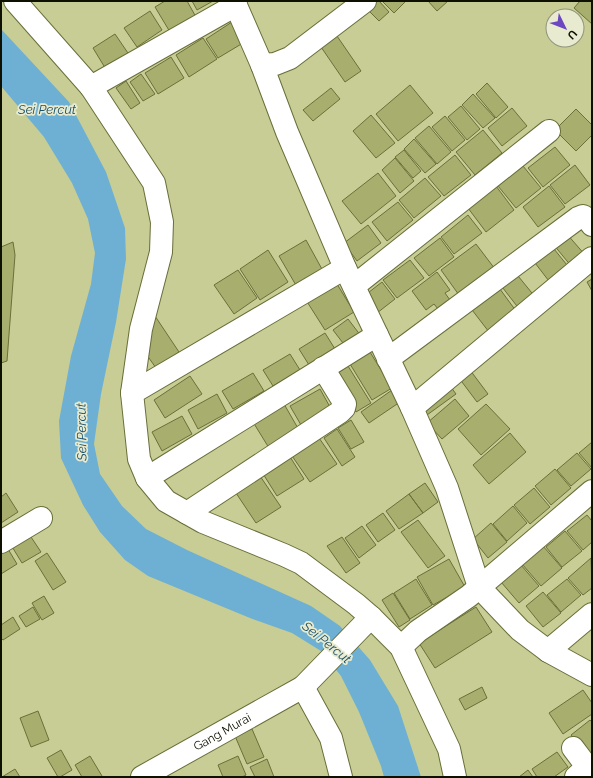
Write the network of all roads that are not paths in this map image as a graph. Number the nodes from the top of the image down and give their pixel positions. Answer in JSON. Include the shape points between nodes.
{"nodes":[{"id":1,"x":15,"y":1,"type":"edge"},
{"id":2,"x":365,"y":1,"type":"edge"},
{"id":3,"x":235,"y":3,"type":"edge"},
{"id":4,"x":262,"y":65,"type":"junction"},
{"id":5,"x":91,"y":87,"type":"junction"},
{"id":6,"x":549,"y":131,"type":"dead end"},
{"id":7,"x":592,"y":225,"type":"edge"},
{"id":8,"x":592,"y":258,"type":"edge"},
{"id":9,"x":349,"y":277,"type":"junction"},
{"id":10,"x":377,"y":335,"type":"junction"},
{"id":11,"x":388,"y":359,"type":"junction"},
{"id":12,"x":323,"y":368,"type":"junction"},
{"id":13,"x":132,"y":393,"type":"junction"},
{"id":14,"x":412,"y":408,"type":"junction"},
{"id":15,"x":147,"y":478,"type":"junction"},
{"id":16,"x":592,"y":491,"type":"edge"},
{"id":17,"x":187,"y":513,"type":"junction"},
{"id":18,"x":41,"y":518,"type":"dead end"},
{"id":19,"x":1,"y":542,"type":"edge"},
{"id":20,"x":479,"y":587,"type":"junction"},
{"id":21,"x":592,"y":614,"type":"edge"},
{"id":22,"x":367,"y":622,"type":"junction"},
{"id":23,"x":401,"y":647,"type":"junction"},
{"id":24,"x":548,"y":651,"type":"junction"},
{"id":25,"x":592,"y":674,"type":"edge"},
{"id":26,"x":306,"y":684,"type":"junction"},
{"id":27,"x":573,"y":748,"type":"dead end"},
{"id":28,"x":142,"y":777,"type":"edge"},
{"id":29,"x":341,"y":777,"type":"edge"},
{"id":30,"x":455,"y":777,"type":"edge"},
{"id":31,"x":576,"y":777,"type":"edge"}],
"edges":[{"from":1,"to":5,"type":"street"},
{"from":2,"to":4,"type":"street","via":[[290,58],[275,64]]},
{"from":3,"to":4,"type":"street"},
{"from":3,"to":5,"type":"street"},
{"from":4,"to":9,"type":"street","via":[[287,132]]},
{"from":5,"to":13,"type":"street","via":[[154,183],[162,222],[161,252],[141,328]]},
{"from":6,"to":9,"type":"street"},
{"from":7,"to":11,"type":"street","via":[[583,216],[578,218]]},
{"from":8,"to":14,"type":"street"},
{"from":9,"to":10,"type":"street"},
{"from":9,"to":13,"type":"street"},
{"from":10,"to":11,"type":"street"},
{"from":10,"to":12,"type":"street"},
{"from":11,"to":14,"type":"street"},
{"from":12,"to":15,"type":"street"},
{"from":12,"to":17,"type":"street","via":[[345,404],[344,408]]},
{"from":13,"to":15,"type":"street","via":[[139,458]]},
{"from":14,"to":20,"type":"street","via":[[447,488]]},
{"from":15,"to":17,"type":"street","via":[[166,501]]},
{"from":16,"to":20,"type":"street"},
{"from":17,"to":22,"type":"street","via":[[301,563],[356,604]]},
{"from":18,"to":19,"type":"street"},
{"from":20,"to":23,"type":"street"},
{"from":20,"to":24,"type":"street","via":[[520,630]]},
{"from":21,"to":24,"type":"street"},
{"from":22,"to":23,"type":"street"},
{"from":22,"to":26,"type":"street","name":"Gang Murai"},
{"from":23,"to":30,"type":"street","via":[[449,749]]},
{"from":24,"to":25,"type":"street"},
{"from":26,"to":28,"type":"street","name":"Gang Murai"},
{"from":26,"to":29,"type":"street","via":[[331,738]]},
{"from":27,"to":31,"type":"street","via":[[585,764],[584,769]]}]}
